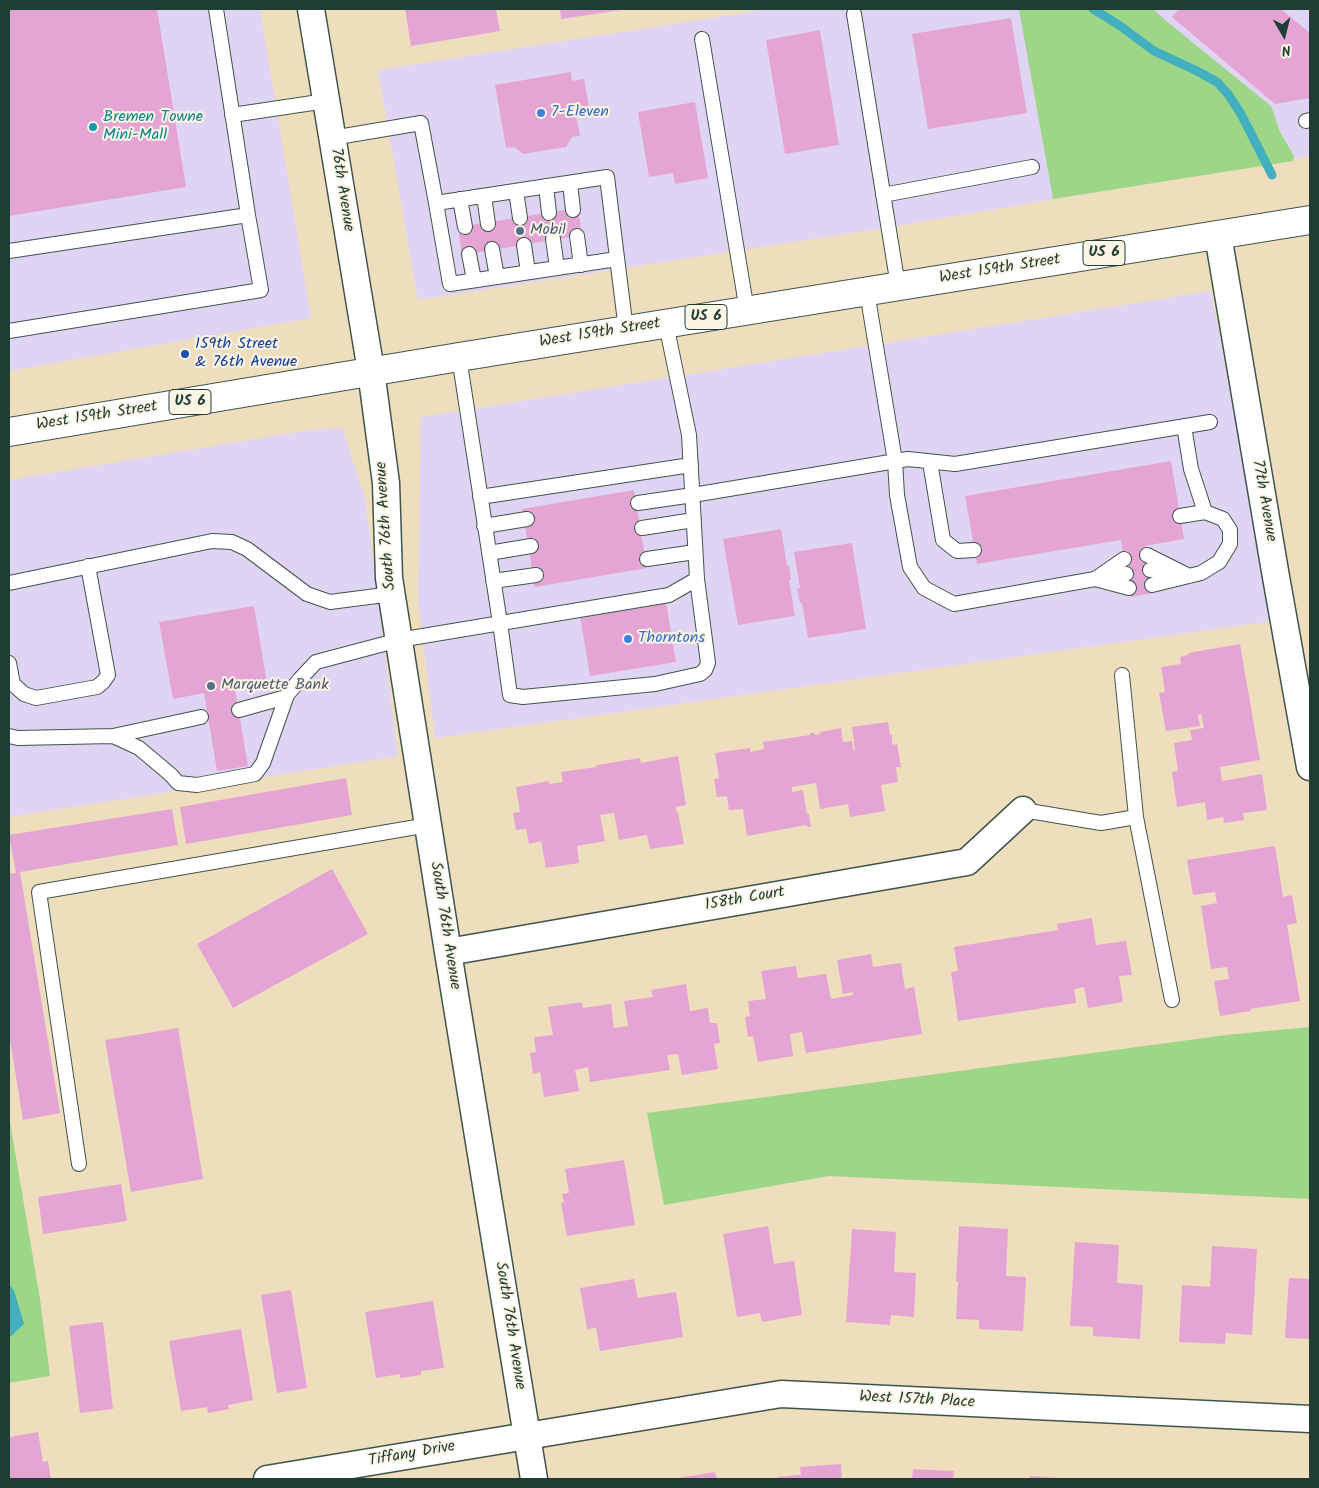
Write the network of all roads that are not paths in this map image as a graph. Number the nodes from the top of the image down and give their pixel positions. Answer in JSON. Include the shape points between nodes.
{"nodes":[{"id":1,"x":216,"y":9,"type":"edge"},
{"id":2,"x":311,"y":9,"type":"edge"},
{"id":3,"x":854,"y":14,"type":"dead end"},
{"id":4,"x":702,"y":39,"type":"dead end"},
{"id":5,"x":326,"y":101,"type":"junction"},
{"id":6,"x":232,"y":115,"type":"junction"},
{"id":7,"x":332,"y":138,"type":"junction"},
{"id":8,"x":1032,"y":167,"type":"dead end"},
{"id":9,"x":570,"y":183,"type":"junction"},
{"id":10,"x":546,"y":186,"type":"junction"},
{"id":11,"x":516,"y":191,"type":"junction"},
{"id":12,"x":883,"y":195,"type":"junction"},
{"id":13,"x":484,"y":196,"type":"junction"},
{"id":14,"x":460,"y":199,"type":"junction"},
{"id":15,"x":436,"y":203,"type":"junction"},
{"id":16,"x":573,"y":210,"type":"dead end"},
{"id":17,"x":549,"y":213,"type":"dead end"},
{"id":18,"x":248,"y":215,"type":"junction"},
{"id":19,"x":520,"y":218,"type":"dead end"},
{"id":20,"x":1310,"y":220,"type":"edge"},
{"id":21,"x":488,"y":224,"type":"dead end"},
{"id":22,"x":465,"y":227,"type":"dead end"},
{"id":23,"x":1218,"y":235,"type":"junction"},
{"id":24,"x":577,"y":236,"type":"dead end"},
{"id":25,"x":553,"y":239,"type":"dead end"},
{"id":26,"x":524,"y":245,"type":"dead end"},
{"id":27,"x":492,"y":249,"type":"dead end"},
{"id":28,"x":9,"y":251,"type":"edge"},
{"id":29,"x":469,"y":254,"type":"dead end"},
{"id":30,"x":618,"y":260,"type":"junction"},
{"id":31,"x":581,"y":265,"type":"junction"},
{"id":32,"x":557,"y":268,"type":"junction"},
{"id":33,"x":528,"y":272,"type":"junction"},
{"id":34,"x":497,"y":277,"type":"junction"},
{"id":35,"x":474,"y":280,"type":"junction"},
{"id":36,"x":898,"y":286,"type":"junction"},
{"id":37,"x":867,"y":292,"type":"junction"},
{"id":38,"x":746,"y":311,"type":"junction"},
{"id":39,"x":666,"y":324,"type":"junction"},
{"id":40,"x":626,"y":330,"type":"junction"},
{"id":41,"x":9,"y":331,"type":"edge"},
{"id":42,"x":459,"y":357,"type":"junction"},
{"id":43,"x":371,"y":371,"type":"junction"},
{"id":44,"x":1210,"y":422,"type":"dead end"},
{"id":45,"x":1184,"y":426,"type":"junction"},
{"id":46,"x":9,"y":432,"type":"edge"},
{"id":47,"x":896,"y":461,"type":"junction"},
{"id":48,"x":930,"y":462,"type":"junction"},
{"id":49,"x":691,"y":465,"type":"junction"},
{"id":50,"x":693,"y":495,"type":"junction"},
{"id":51,"x":480,"y":497,"type":"junction"},
{"id":52,"x":638,"y":503,"type":"dead end"},
{"id":53,"x":1205,"y":512,"type":"junction"},
{"id":54,"x":1180,"y":516,"type":"dead end"},
{"id":55,"x":527,"y":519,"type":"dead end"},
{"id":56,"x":694,"y":520,"type":"junction"},
{"id":57,"x":484,"y":526,"type":"junction"},
{"id":58,"x":642,"y":528,"type":"dead end"},
{"id":59,"x":531,"y":546,"type":"dead end"},
{"id":60,"x":974,"y":550,"type":"dead end"},
{"id":61,"x":696,"y":552,"type":"junction"},
{"id":62,"x":489,"y":553,"type":"junction"},
{"id":63,"x":1147,"y":555,"type":"dead end"},
{"id":64,"x":647,"y":559,"type":"dead end"},
{"id":65,"x":1124,"y":559,"type":"dead end"},
{"id":66,"x":88,"y":566,"type":"junction"},
{"id":67,"x":1150,"y":570,"type":"dead end"},
{"id":68,"x":1126,"y":574,"type":"dead end"},
{"id":69,"x":536,"y":575,"type":"dead end"},
{"id":70,"x":1189,"y":576,"type":"junction"},
{"id":71,"x":697,"y":579,"type":"junction"},
{"id":72,"x":1095,"y":579,"type":"junction"},
{"id":73,"x":493,"y":581,"type":"junction"},
{"id":74,"x":9,"y":583,"type":"edge"},
{"id":75,"x":1152,"y":585,"type":"dead end"},
{"id":76,"x":1129,"y":588,"type":"dead end"},
{"id":77,"x":392,"y":594,"type":"junction"},
{"id":78,"x":500,"y":623,"type":"junction"},
{"id":79,"x":399,"y":640,"type":"junction"},
{"id":80,"x":9,"y":663,"type":"edge"},
{"id":81,"x":1122,"y":676,"type":"dead end"},
{"id":82,"x":286,"y":698,"type":"junction"},
{"id":83,"x":239,"y":710,"type":"dead end"},
{"id":84,"x":201,"y":717,"type":"dead end"},
{"id":85,"x":9,"y":736,"type":"edge"},
{"id":86,"x":113,"y":736,"type":"junction"},
{"id":87,"x":1310,"y":767,"type":"edge"},
{"id":88,"x":1023,"y":810,"type":"joint"},
{"id":89,"x":1136,"y":817,"type":"junction"},
{"id":90,"x":428,"y":825,"type":"junction"},
{"id":91,"x":448,"y":952,"type":"junction"},
{"id":92,"x":1172,"y":1000,"type":"dead end"},
{"id":93,"x":79,"y":1164,"type":"dead end"},
{"id":94,"x":1310,"y":1419,"type":"edge"},
{"id":95,"x":527,"y":1435,"type":"junction"},
{"id":96,"x":267,"y":1479,"type":"edge"},
{"id":97,"x":534,"y":1479,"type":"edge"}],
"edges":[{"from":1,"to":6,"type":"lane"},
{"from":2,"to":5,"type":"street","name":"76th Avenue"},
{"from":3,"to":12,"type":"lane"},
{"from":4,"to":38,"type":"lane"},
{"from":5,"to":6,"type":"lane"},
{"from":5,"to":7,"type":"street","name":"76th Avenue"},
{"from":6,"to":18,"type":"lane"},
{"from":7,"to":15,"type":"lane","via":[[422,123]]},
{"from":7,"to":43,"type":"street","name":"76th Avenue"},
{"from":8,"to":12,"type":"lane"},
{"from":9,"to":10,"type":"lane"},
{"from":9,"to":16,"type":"lane"},
{"from":9,"to":30,"type":"lane","via":[[607,177]]},
{"from":10,"to":11,"type":"lane"},
{"from":10,"to":17,"type":"lane"},
{"from":11,"to":13,"type":"lane"},
{"from":11,"to":19,"type":"lane"},
{"from":12,"to":36,"type":"lane"},
{"from":13,"to":14,"type":"lane"},
{"from":13,"to":21,"type":"lane"},
{"from":14,"to":15,"type":"lane"},
{"from":14,"to":22,"type":"lane"},
{"from":15,"to":35,"type":"lane","via":[[450,284]]},
{"from":18,"to":28,"type":"lane"},
{"from":18,"to":41,"type":"lane","via":[[261,290]]},
{"from":20,"to":23,"type":"main road","name":"West 159th Street","number":"US 6"},
{"from":23,"to":36,"type":"main road","name":"West 159th Street","number":"US 6"},
{"from":23,"to":87,"type":"street","name":"77th Avenue"},
{"from":24,"to":31,"type":"lane"},
{"from":25,"to":32,"type":"lane"},
{"from":26,"to":33,"type":"lane"},
{"from":27,"to":34,"type":"lane"},
{"from":29,"to":35,"type":"lane"},
{"from":30,"to":31,"type":"lane"},
{"from":30,"to":40,"type":"lane"},
{"from":31,"to":32,"type":"lane"},
{"from":32,"to":33,"type":"lane"},
{"from":33,"to":34,"type":"lane"},
{"from":34,"to":35,"type":"lane"},
{"from":36,"to":37,"type":"main road","name":"West 159th Street","number":"US 6"},
{"from":37,"to":38,"type":"main road","name":"West 159th Street","number":"US 6"},
{"from":37,"to":47,"type":"lane"},
{"from":38,"to":39,"type":"main road","name":"West 159th Street","number":"US 6"},
{"from":39,"to":40,"type":"main road","name":"West 159th Street","number":"US 6"},
{"from":39,"to":49,"type":"lane","via":[[689,435]]},
{"from":40,"to":42,"type":"main road","name":"West 159th Street","number":"US 6"},
{"from":42,"to":43,"type":"main road","name":"West 159th Street","number":"US 6"},
{"from":42,"to":51,"type":"lane"},
{"from":43,"to":46,"type":"main road","name":"West 159th Street","number":"US 6"},
{"from":43,"to":77,"type":"street","name":"South 76th Avenue","via":[[386,483]]},
{"from":44,"to":45,"type":"lane"},
{"from":45,"to":48,"type":"lane","via":[[955,464]]},
{"from":45,"to":53,"type":"lane","via":[[1191,469]]},
{"from":47,"to":48,"type":"lane"},
{"from":47,"to":50,"type":"lane"},
{"from":47,"to":72,"type":"lane","via":[[897,495],[910,567],[924,588],[954,604]]},
{"from":48,"to":60,"type":"lane","via":[[943,540],[957,551]]},
{"from":49,"to":50,"type":"lane"},
{"from":49,"to":51,"type":"lane"},
{"from":50,"to":52,"type":"lane"},
{"from":50,"to":56,"type":"lane"},
{"from":51,"to":57,"type":"lane"},
{"from":53,"to":54,"type":"lane"},
{"from":53,"to":70,"type":"lane","via":[[1223,519],[1230,530],[1230,544],[1219,562]]},
{"from":55,"to":57,"type":"lane"},
{"from":56,"to":58,"type":"lane"},
{"from":56,"to":61,"type":"lane"},
{"from":57,"to":62,"type":"lane"},
{"from":59,"to":62,"type":"lane"},
{"from":61,"to":64,"type":"lane"},
{"from":61,"to":71,"type":"lane"},
{"from":62,"to":73,"type":"lane"},
{"from":63,"to":70,"type":"lane"},
{"from":65,"to":72,"type":"lane"},
{"from":66,"to":74,"type":"lane"},
{"from":66,"to":77,"type":"lane","via":[[212,541],[232,542],[247,549],[307,594],[330,602]]},
{"from":66,"to":80,"type":"lane","via":[[108,675],[103,682],[97,687],[36,698],[24,694],[12,684]]},
{"from":67,"to":70,"type":"lane"},
{"from":68,"to":72,"type":"lane"},
{"from":69,"to":73,"type":"lane"},
{"from":70,"to":75,"type":"lane"},
{"from":71,"to":78,"type":"lane","via":[[669,595]]},
{"from":71,"to":78,"type":"lane","via":[[708,664],[700,674],[655,684],[523,697],[510,695]]},
{"from":72,"to":76,"type":"lane"},
{"from":73,"to":78,"type":"lane"},
{"from":77,"to":79,"type":"street","name":"South 76th Avenue"},
{"from":78,"to":79,"type":"lane"},
{"from":79,"to":82,"type":"lane","via":[[316,662]]},
{"from":79,"to":90,"type":"street","name":"South 76th Avenue"},
{"from":81,"to":89,"type":"lane"},
{"from":82,"to":83,"type":"lane"},
{"from":82,"to":86,"type":"lane","via":[[255,774],[197,785],[178,783],[139,748]]},
{"from":84,"to":86,"type":"lane"},
{"from":85,"to":86,"type":"lane"},
{"from":88,"to":89,"type":"lane","via":[[1101,823]]},
{"from":88,"to":91,"type":"street","name":"158th Court","via":[[967,862]]},
{"from":89,"to":92,"type":"lane"},
{"from":90,"to":91,"type":"street","name":"South 76th Avenue"},
{"from":90,"to":93,"type":"lane","via":[[38,892]]},
{"from":91,"to":95,"type":"street","name":"South 76th Avenue"},
{"from":94,"to":95,"type":"street","name":"West 157th Place","via":[[781,1394]]},
{"from":95,"to":96,"type":"street","name":"Tiffany Drive"},
{"from":95,"to":97,"type":"street","name":"South 76th Avenue"}]}
